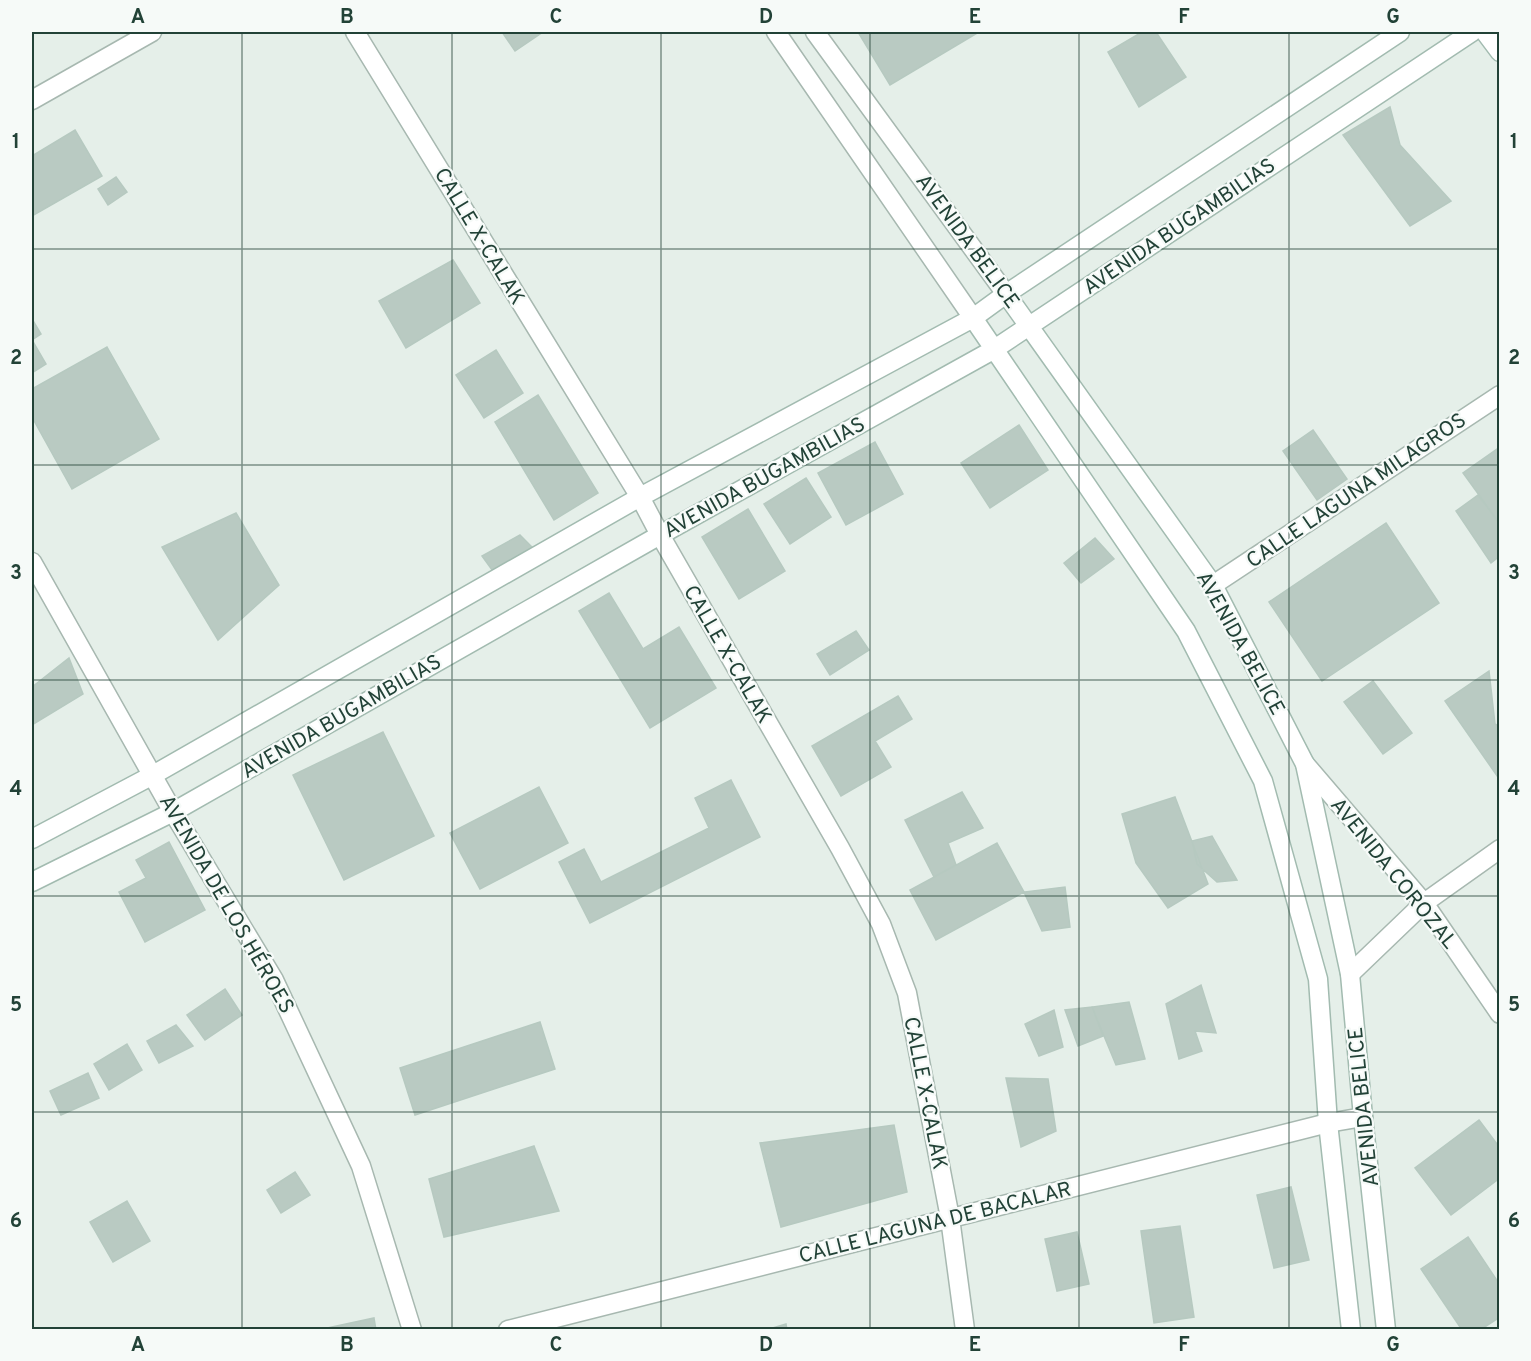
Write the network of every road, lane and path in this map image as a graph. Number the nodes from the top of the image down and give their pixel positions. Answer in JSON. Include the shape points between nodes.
{"nodes":[{"id":1,"x":152,"y":32,"type":"edge"},
{"id":2,"x":355,"y":32,"type":"edge"},
{"id":3,"x":776,"y":32,"type":"edge"},
{"id":4,"x":815,"y":32,"type":"edge"},
{"id":5,"x":1400,"y":32,"type":"edge"},
{"id":6,"x":1472,"y":32,"type":"edge"},
{"id":7,"x":1485,"y":32,"type":"edge"},
{"id":8,"x":1500,"y":52,"type":"edge"},
{"id":9,"x":32,"y":100,"type":"edge"},
{"id":10,"x":1006,"y":294,"type":"junction"},
{"id":11,"x":973,"y":318,"type":"junction"},
{"id":12,"x":1029,"y":326,"type":"junction"},
{"id":13,"x":993,"y":350,"type":"junction"},
{"id":14,"x":1500,"y":395,"type":"edge"},
{"id":15,"x":640,"y":497,"type":"junction"},
{"id":16,"x":660,"y":535,"type":"junction"},
{"id":17,"x":32,"y":562,"type":"edge"},
{"id":18,"x":1213,"y":585,"type":"junction"},
{"id":19,"x":1305,"y":764,"type":"junction"},
{"id":20,"x":153,"y":775,"type":"junction"},
{"id":21,"x":173,"y":812,"type":"junction"},
{"id":22,"x":32,"y":839,"type":"edge"},
{"id":23,"x":1500,"y":849,"type":"edge"},
{"id":24,"x":32,"y":882,"type":"edge"},
{"id":25,"x":1424,"y":903,"type":"junction"},
{"id":26,"x":1350,"y":974,"type":"junction"},
{"id":27,"x":1500,"y":1014,"type":"edge"},
{"id":28,"x":1363,"y":1117,"type":"junction"},
{"id":29,"x":1328,"y":1123,"type":"junction"},
{"id":30,"x":950,"y":1218,"type":"junction"},
{"id":31,"x":412,"y":1329,"type":"edge"},
{"id":32,"x":508,"y":1329,"type":"edge"},
{"id":33,"x":965,"y":1329,"type":"edge"},
{"id":34,"x":1350,"y":1329,"type":"edge"},
{"id":35,"x":1386,"y":1329,"type":"edge"}],
"edges":[{"from":1,"to":9,"type":"main road"},
{"from":2,"to":15,"type":"main road","name":"CALLE X-CALAK"},
{"from":3,"to":11,"type":"main road","name":"AVENIDA BELICE"},
{"from":4,"to":10,"type":"main road","name":"AVENIDA BELICE"},
{"from":5,"to":10,"type":"main road","name":"AVENIDA BUGAMBILIAS"},
{"from":6,"to":12,"type":"main road","name":"AVENIDA BUGAMBILIAS"},
{"from":7,"to":8,"type":"main road"},
{"from":10,"to":11,"type":"main road","name":"AVENIDA BUGAMBILIAS"},
{"from":10,"to":12,"type":"main road","name":"AVENIDA BELICE"},
{"from":11,"to":13,"type":"main road","name":"AVENIDA BELICE"},
{"from":11,"to":15,"type":"main road","name":"AVENIDA BUGAMBILIAS"},
{"from":12,"to":13,"type":"main road","name":"AVENIDA BUGAMBILIAS"},
{"from":12,"to":18,"type":"main road","name":"AVENIDA BELICE"},
{"from":13,"to":16,"type":"main road","name":"AVENIDA BUGAMBILIAS"},
{"from":13,"to":29,"type":"main road","name":"AVENIDA BELICE","via":[[1186,631],[1263,781],[1318,979]]},
{"from":14,"to":18,"type":"main road","name":"CALLE LAGUNA MILAGROS"},
{"from":15,"to":16,"type":"main road","name":"CALLE X-CALAK"},
{"from":15,"to":20,"type":"main road","name":"AVENIDA BUGAMBILIAS"},
{"from":16,"to":21,"type":"main road","name":"AVENIDA BUGAMBILIAS"},
{"from":16,"to":30,"type":"main road","name":"CALLE X-CALAK","via":[[881,924],[907,993]]},
{"from":17,"to":20,"type":"main road","name":"AVENIDA DE LOS HÉROES"},
{"from":18,"to":19,"type":"main road","name":"AVENIDA BELICE"},
{"from":19,"to":25,"type":"main road","name":"AVENIDA COROZAL"},
{"from":19,"to":26,"type":"main road","name":"AVENIDA BELICE"},
{"from":20,"to":21,"type":"main road","name":"AVENIDA DE LOS HÉROES"},
{"from":20,"to":22,"type":"main road","name":"AVENIDA BUGAMBILIAS"},
{"from":21,"to":24,"type":"main road","name":"AVENIDA BUGAMBILIAS"},
{"from":21,"to":31,"type":"main road","name":"AVENIDA DE LOS HÉROES","via":[[274,980],[361,1166]]},
{"from":23,"to":25,"type":"main road"},
{"from":25,"to":26,"type":"main road"},
{"from":25,"to":27,"type":"main road","name":"AVENIDA COROZAL"},
{"from":26,"to":28,"type":"main road","name":"AVENIDA BELICE"},
{"from":28,"to":29,"type":"main road","name":"CALLE LAGUNA DE BACALAR"},
{"from":28,"to":35,"type":"main road","name":"AVENIDA BELICE"},
{"from":29,"to":30,"type":"main road","name":"CALLE LAGUNA DE BACALAR"},
{"from":29,"to":34,"type":"main road","name":"AVENIDA BELICE"},
{"from":30,"to":32,"type":"main road","name":"CALLE LAGUNA DE BACALAR"},
{"from":30,"to":33,"type":"main road","name":"CALLE X-CALAK"}]}
